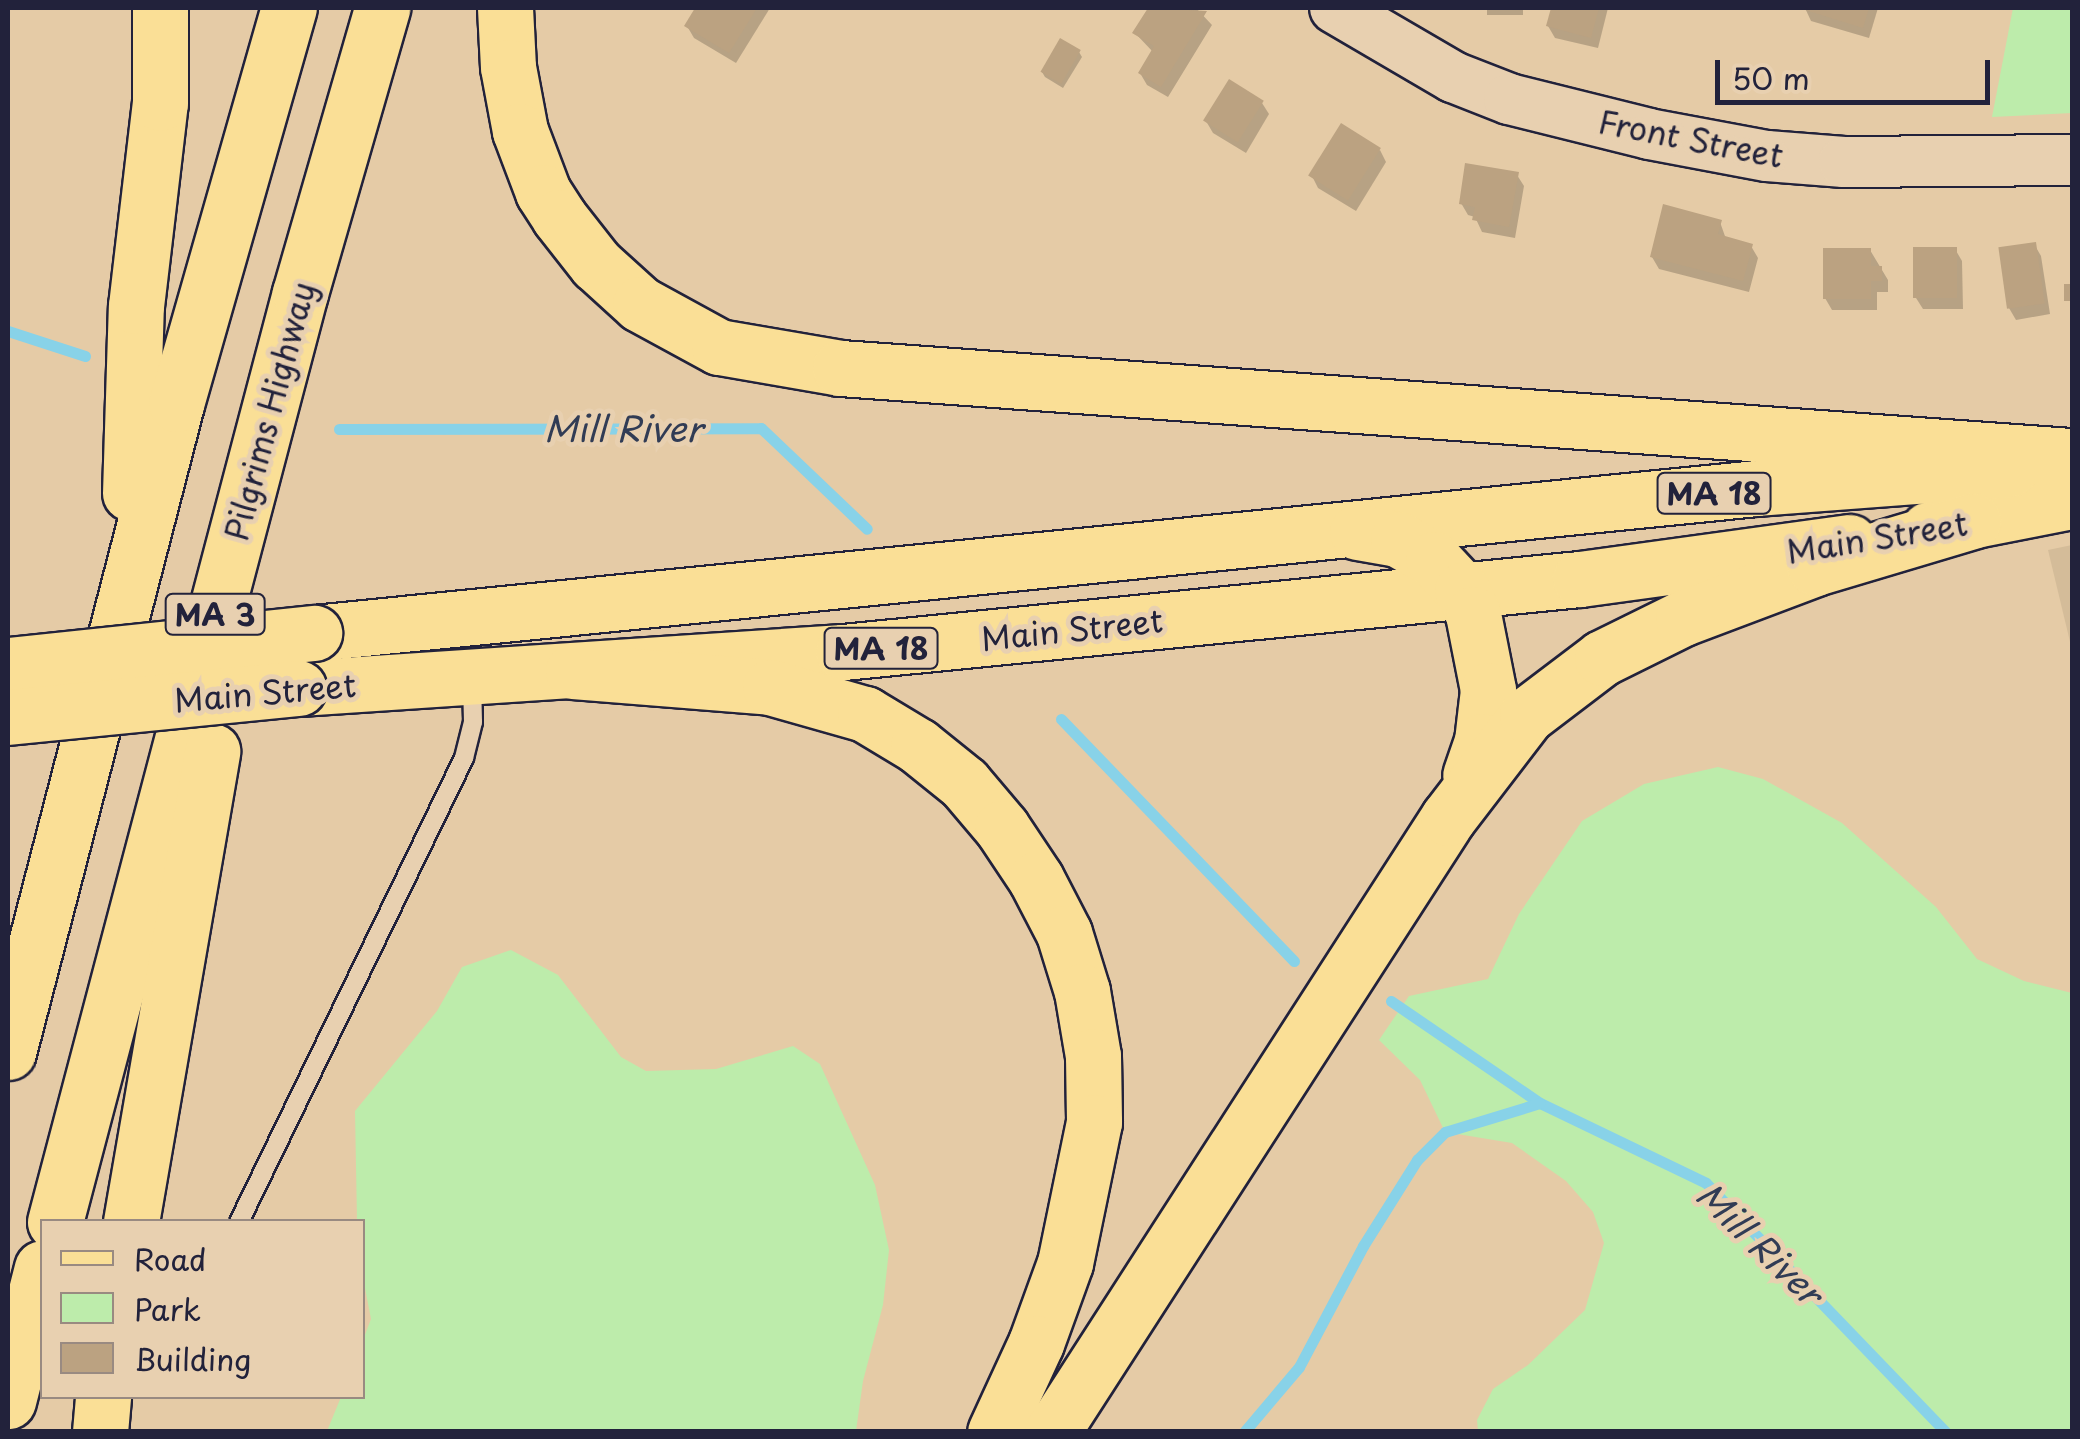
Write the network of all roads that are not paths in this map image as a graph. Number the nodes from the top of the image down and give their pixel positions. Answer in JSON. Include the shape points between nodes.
{"nodes":[{"id":1,"x":160,"y":8,"type":"edge"},
{"id":2,"x":289,"y":8,"type":"edge"},
{"id":3,"x":382,"y":8,"type":"edge"},
{"id":4,"x":504,"y":8,"type":"edge"},
{"id":5,"x":1335,"y":8,"type":"edge"},
{"id":6,"x":2072,"y":160,"type":"edge"},
{"id":7,"x":300,"y":292,"type":"junction"},
{"id":8,"x":2072,"y":456,"type":"edge"},
{"id":9,"x":2072,"y":467,"type":"edge"},
{"id":10,"x":2072,"y":502,"type":"edge"},
{"id":11,"x":1973,"y":522,"type":"junction"},
{"id":12,"x":1357,"y":532,"type":"junction"},
{"id":13,"x":1462,"y":590,"type":"junction"},
{"id":14,"x":126,"y":596,"type":"junction"},
{"id":15,"x":8,"y":665,"type":"edge"},
{"id":16,"x":573,"y":671,"type":"junction"},
{"id":17,"x":472,"y":676,"type":"junction"},
{"id":18,"x":8,"y":717,"type":"edge"},
{"id":19,"x":1448,"y":818,"type":"junction"},
{"id":20,"x":57,"y":862,"type":"junction"},
{"id":21,"x":8,"y":1000,"type":"edge"},
{"id":22,"x":8,"y":1052,"type":"edge"},
{"id":23,"x":56,"y":1219,"type":"edge"},
{"id":24,"x":133,"y":1219,"type":"edge"},
{"id":25,"x":240,"y":1219,"type":"edge"},
{"id":26,"x":40,"y":1276,"type":"edge"},
{"id":27,"x":103,"y":1399,"type":"edge"},
{"id":28,"x":8,"y":1401,"type":"edge"},
{"id":29,"x":100,"y":1432,"type":"edge"},
{"id":30,"x":995,"y":1432,"type":"edge"},
{"id":31,"x":1052,"y":1432,"type":"edge"}],
"edges":[{"from":1,"to":14,"type":"main road","via":[[160,103],[136,306]]},
{"from":2,"to":14,"type":"main road","number":"MA 3"},
{"from":3,"to":7,"type":"main road","name":"Pilgrims Highway","number":"MA 3"},
{"from":4,"to":8,"type":"main road","via":[[520,131],[543,192],[596,264],[640,304],[719,347],[840,368]]},
{"from":5,"to":6,"type":"street","name":"Front Street","via":[[1453,78],[1649,134],[1767,156],[1844,162]]},
{"from":7,"to":23,"type":"main road","name":"Pilgrims Highway","number":"MA 3"},
{"from":7,"to":24,"type":"main road","via":[[245,556]]},
{"from":9,"to":12,"type":"main road","name":"Main Street","number":"MA 18","via":[[1773,486]]},
{"from":10,"to":11,"type":"main road","name":"Main Street","number":"MA 18"},
{"from":11,"to":13,"type":"main road","name":"Main Street","number":"MA 18","via":[[1778,553]]},
{"from":11,"to":19,"type":"main road","via":[[1766,586],[1602,658],[1527,714]]},
{"from":12,"to":13,"type":"main road","via":[[1416,548]]},
{"from":12,"to":15,"type":"main road","name":"Main Street","number":"MA 18","bridge":true},
{"from":13,"to":16,"type":"main road","name":"Main Street","number":"MA 18","via":[[843,652]]},
{"from":13,"to":19,"type":"main road","via":[[1480,636],[1487,714],[1474,765]]},
{"from":14,"to":20,"type":"main road","number":"MA 3"},
{"from":16,"to":17,"type":"main road","name":"Main Street","number":"MA 18"},
{"from":16,"to":30,"type":"main road","via":[[770,687],[865,714],[964,784],[1036,878],[1064,932],[1082,992],[1093,1056],[1094,1122],[1065,1263]]},
{"from":17,"to":18,"type":"main road","name":"Main Street","number":"MA 18","bridge":true},
{"from":17,"to":25,"type":"lane","via":[[464,758]]},
{"from":19,"to":31,"type":"main road"},
{"from":20,"to":21,"type":"main road"},
{"from":20,"to":22,"type":"main road","number":"MA 3"},
{"from":26,"to":28,"type":"main road"},
{"from":27,"to":29,"type":"main road"}]}
